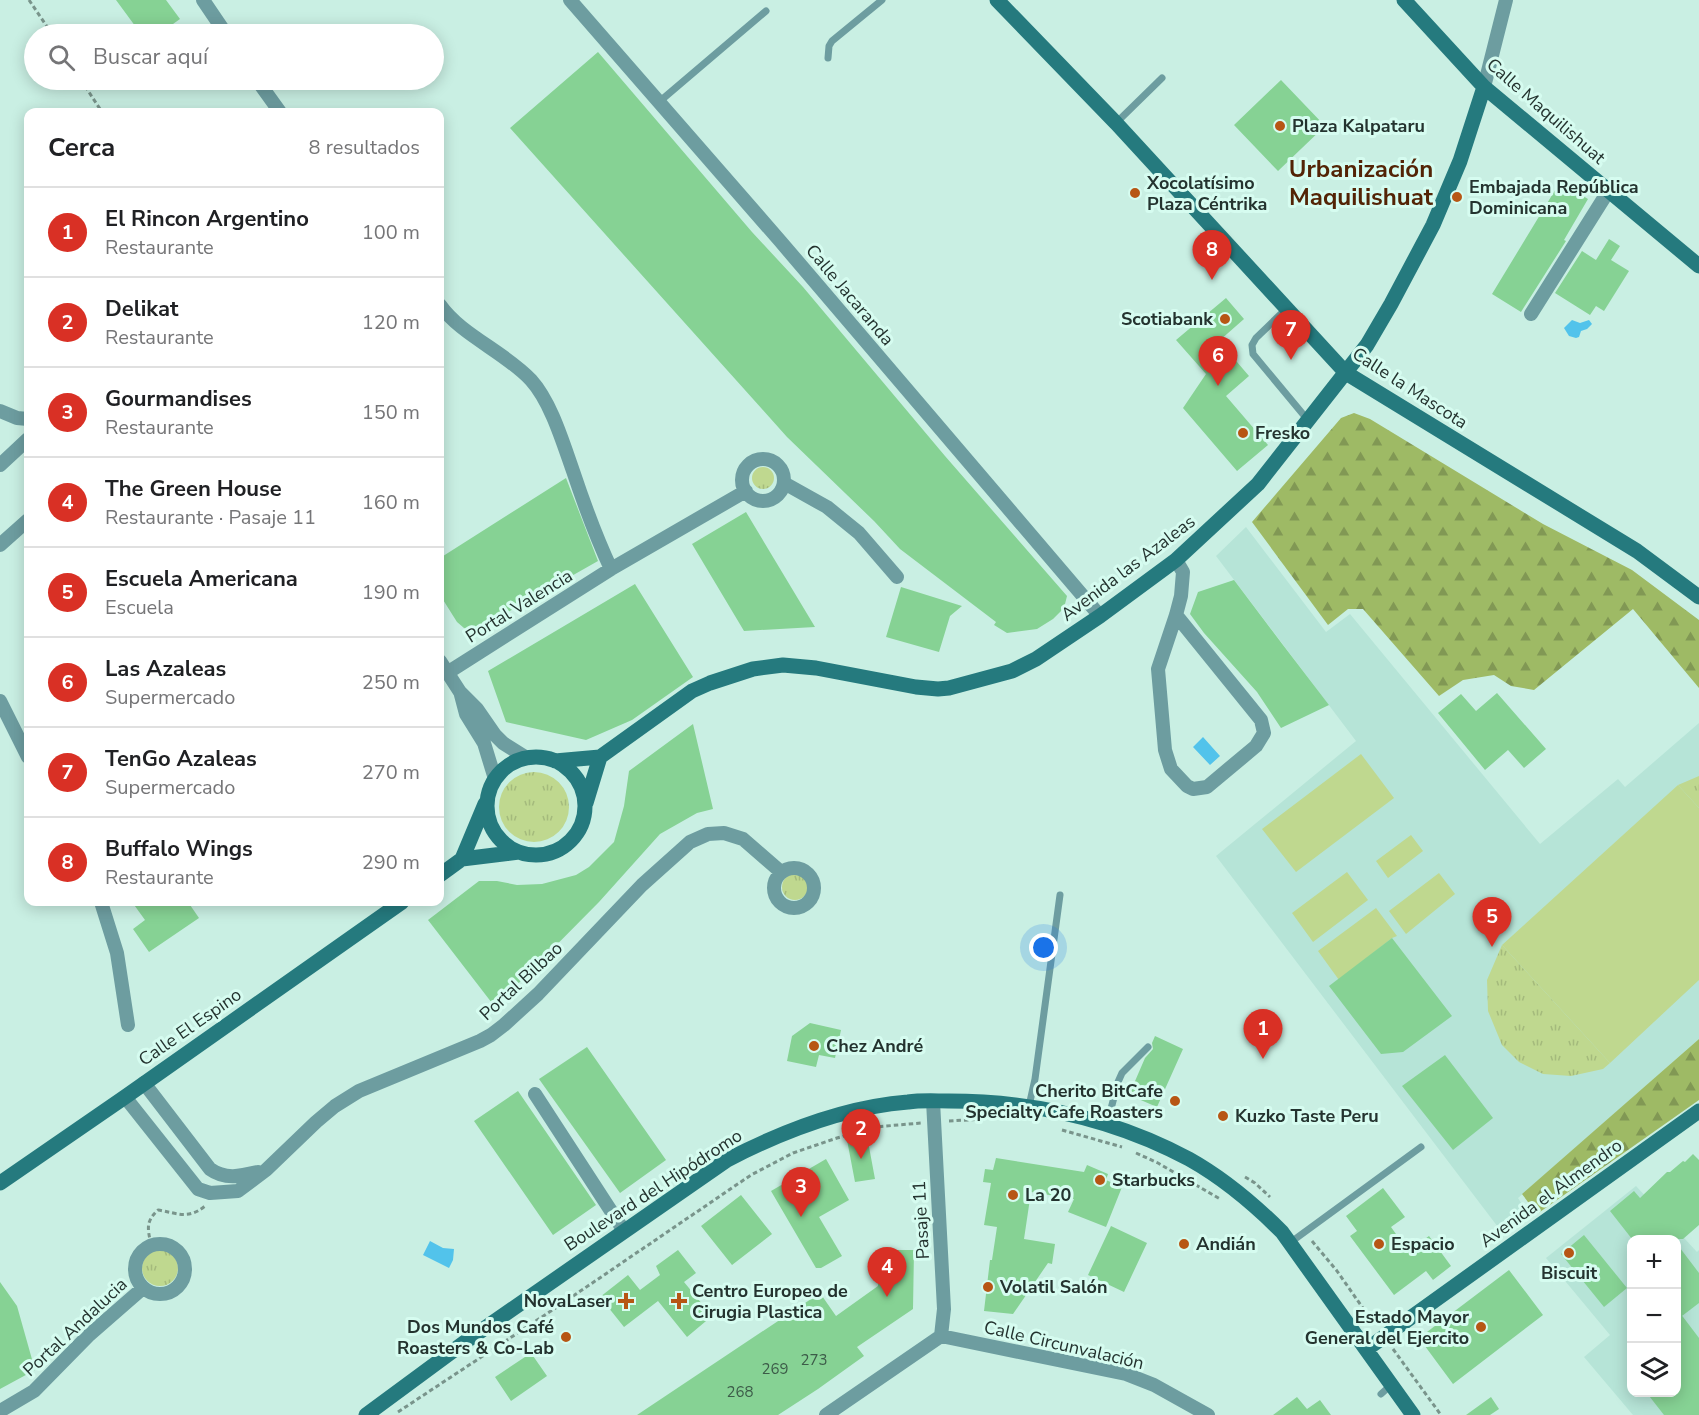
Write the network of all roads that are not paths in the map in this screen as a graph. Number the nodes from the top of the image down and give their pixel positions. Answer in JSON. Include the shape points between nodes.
{"nodes":[{"id":1,"x":203,"y":0,"type":"edge"},
{"id":2,"x":570,"y":0,"type":"edge"},
{"id":3,"x":882,"y":0,"type":"edge"},
{"id":4,"x":997,"y":0,"type":"edge"},
{"id":5,"x":1404,"y":0,"type":"edge"},
{"id":6,"x":1506,"y":0,"type":"edge"},
{"id":7,"x":766,"y":11,"type":"dead end"},
{"id":8,"x":219,"y":24,"type":"edge"},
{"id":9,"x":828,"y":58,"type":"dead end"},
{"id":10,"x":1162,"y":78,"type":"dead end"},
{"id":11,"x":1484,"y":87,"type":"junction"},
{"id":12,"x":264,"y":90,"type":"edge"},
{"id":13,"x":659,"y":102,"type":"junction"},
{"id":14,"x":277,"y":108,"type":"edge"},
{"id":15,"x":1116,"y":123,"type":"junction"},
{"id":16,"x":1609,"y":190,"type":"junction"},
{"id":17,"x":1699,"y":266,"type":"edge"},
{"id":18,"x":1287,"y":308,"type":"junction"},
{"id":19,"x":444,"y":311,"type":"edge"},
{"id":20,"x":1531,"y":314,"type":"dead end"},
{"id":21,"x":1346,"y":373,"type":"junction"},
{"id":22,"x":0,"y":411,"type":"edge"},
{"id":23,"x":24,"y":419,"type":"edge"},
{"id":24,"x":1309,"y":421,"type":"junction"},
{"id":25,"x":24,"y":443,"type":"edge"},
{"id":26,"x":0,"y":465,"type":"edge"},
{"id":27,"x":784,"y":483,"type":"junction"},
{"id":28,"x":746,"y":491,"type":"junction"},
{"id":29,"x":24,"y":524,"type":"edge"},
{"id":30,"x":0,"y":545,"type":"edge"},
{"id":31,"x":1176,"y":560,"type":"junction"},
{"id":32,"x":611,"y":569,"type":"junction"},
{"id":33,"x":897,"y":577,"type":"dead end"},
{"id":34,"x":1699,"y":597,"type":"edge"},
{"id":35,"x":1176,"y":615,"type":"junction"},
{"id":36,"x":1100,"y":616,"type":"junction"},
{"id":37,"x":444,"y":666,"type":"edge"},
{"id":38,"x":444,"y":669,"type":"edge"},
{"id":39,"x":460,"y":693,"type":"junction"},
{"id":40,"x":0,"y":701,"type":"edge"},
{"id":41,"x":24,"y":749,"type":"edge"},
{"id":42,"x":525,"y":757,"type":"junction"},
{"id":43,"x":600,"y":757,"type":"junction"},
{"id":44,"x":555,"y":760,"type":"junction"},
{"id":45,"x":495,"y":778,"type":"junction"},
{"id":46,"x":487,"y":800,"type":"junction"},
{"id":47,"x":585,"y":805,"type":"junction"},
{"id":48,"x":519,"y":852,"type":"junction"},
{"id":49,"x":462,"y":859,"type":"junction"},
{"id":50,"x":444,"y":872,"type":"edge"},
{"id":51,"x":781,"y":872,"type":"dead end"},
{"id":52,"x":1060,"y":895,"type":"dead end"},
{"id":53,"x":102,"y":906,"type":"edge"},
{"id":54,"x":396,"y":906,"type":"edge"},
{"id":55,"x":128,"y":1025,"type":"dead end"},
{"id":56,"x":1148,"y":1047,"type":"dead end"},
{"id":57,"x":144,"y":1083,"type":"junction"},
{"id":58,"x":535,"y":1094,"type":"dead end"},
{"id":59,"x":125,"y":1097,"type":"junction"},
{"id":60,"x":933,"y":1101,"type":"junction"},
{"id":61,"x":1029,"y":1106,"type":"junction"},
{"id":62,"x":1699,"y":1111,"type":"edge"},
{"id":63,"x":1107,"y":1125,"type":"junction"},
{"id":64,"x":190,"y":1143,"type":"junction"},
{"id":65,"x":1421,"y":1147,"type":"dead end"},
{"id":66,"x":172,"y":1157,"type":"junction"},
{"id":67,"x":266,"y":1170,"type":"junction"},
{"id":68,"x":0,"y":1183,"type":"edge"},
{"id":69,"x":624,"y":1231,"type":"junction"},
{"id":70,"x":1291,"y":1242,"type":"junction"},
{"id":71,"x":143,"y":1287,"type":"junction"},
{"id":72,"x":941,"y":1336,"type":"junction"},
{"id":73,"x":1367,"y":1349,"type":"junction"},
{"id":74,"x":0,"y":1410,"type":"edge"},
{"id":75,"x":366,"y":1415,"type":"edge"},
{"id":76,"x":826,"y":1415,"type":"edge"},
{"id":77,"x":1208,"y":1415,"type":"edge"},
{"id":78,"x":1413,"y":1415,"type":"edge"}],
"edges":[{"from":1,"to":8,"type":"street"},
{"from":2,"to":13,"type":"street","name":"Calle Jacaranda"},
{"from":3,"to":9,"type":"lane","via":[[832,41]]},
{"from":4,"to":15,"type":"street","name":"Calle la Mascota"},
{"from":5,"to":11,"type":"street","name":"Calle Maquilishuat"},
{"from":6,"to":11,"type":"street","name":"Avenida las Azaleas"},
{"from":7,"to":13,"type":"lane"},
{"from":10,"to":15,"type":"lane"},
{"from":11,"to":16,"type":"street","name":"Calle Maquilishuat"},
{"from":11,"to":21,"type":"street","name":"Avenida las Azaleas","via":[[1433,225],[1367,345]]},
{"from":12,"to":14,"type":"street"},
{"from":13,"to":36,"type":"street","name":"Calle Jacaranda"},
{"from":15,"to":18,"type":"street","name":"Calle la Mascota"},
{"from":16,"to":17,"type":"street","name":"Calle Maquilishuat"},
{"from":16,"to":20,"type":"street"},
{"from":18,"to":21,"type":"street","name":"Calle la Mascota"},
{"from":18,"to":24,"type":"lane","via":[[1256,338],[1253,354]]},
{"from":19,"to":32,"type":"street","via":[[531,380],[542,395]]},
{"from":21,"to":24,"type":"street","name":"Avenida las Azaleas"},
{"from":21,"to":34,"type":"street","name":"Calle la Mascota","via":[[1637,551]]},
{"from":22,"to":23,"type":"street"},
{"from":24,"to":31,"type":"street","name":"Avenida las Azaleas","via":[[1258,484]]},
{"from":25,"to":26,"type":"street"},
{"from":27,"to":28,"type":"street","via":[[781,492],[770,500],[756,500]]},
{"from":27,"to":28,"type":"street","via":[[779,466],[760,459],[744,471],[742,485]]},
{"from":27,"to":33,"type":"street","via":[[827,507],[859,533]]},
{"from":28,"to":32,"type":"street","name":"Portal Valencia"},
{"from":29,"to":30,"type":"street"},
{"from":31,"to":35,"type":"street","via":[[1183,572]]},
{"from":31,"to":36,"type":"street","name":"Avenida las Azaleas"},
{"from":32,"to":37,"type":"street","name":"Portal Valencia"},
{"from":35,"to":35,"type":"street","via":[[1158,669],[1165,750],[1180,781],[1199,789],[1207,787],[1256,746],[1264,733],[1261,720]]},
{"from":36,"to":43,"type":"street","name":"Avenida las Azaleas","via":[[1012,671],[949,688],[916,687],[816,668],[783,665],[753,669],[692,691]]},
{"from":38,"to":39,"type":"street"},
{"from":39,"to":42,"type":"street","via":[[503,743]]},
{"from":39,"to":45,"type":"street"},
{"from":40,"to":41,"type":"street"},
{"from":42,"to":44,"type":"street"},
{"from":42,"to":45,"type":"street","via":[[511,763]]},
{"from":43,"to":44,"type":"street"},
{"from":43,"to":47,"type":"street"},
{"from":44,"to":47,"type":"street","via":[[574,775]]},
{"from":45,"to":46,"type":"street"},
{"from":46,"to":48,"type":"street","via":[[496,835]]},
{"from":46,"to":49,"type":"street"},
{"from":47,"to":48,"type":"street","via":[[578,832],[562,848],[541,855]]},
{"from":48,"to":49,"type":"street"},
{"from":49,"to":50,"type":"street"},
{"from":51,"to":67,"type":"street","name":"Portal Bilbao","via":[[743,839],[724,833],[708,834],[690,842],[648,878],[504,1025],[480,1041],[359,1091],[316,1122]]},
{"from":52,"to":61,"type":"lane"},
{"from":53,"to":55,"type":"street","via":[[117,953]]},
{"from":54,"to":57,"type":"street","name":"Calle El Espino"},
{"from":56,"to":63,"type":"lane","via":[[1122,1073]]},
{"from":57,"to":59,"type":"street","name":"Calle El Espino"},
{"from":57,"to":64,"type":"street"},
{"from":58,"to":69,"type":"street"},
{"from":59,"to":66,"type":"street"},
{"from":59,"to":68,"type":"street","name":"Calle El Espino"},
{"from":60,"to":61,"type":"street","name":"Boulevard del Hipódromo"},
{"from":60,"to":69,"type":"street","name":"Boulevard del Hipódromo","via":[[878,1106],[821,1120],[775,1137],[727,1160]]},
{"from":60,"to":72,"type":"street","name":"Pasaje 11","via":[[944,1309]]},
{"from":61,"to":63,"type":"street","name":"Boulevard del Hipódromo"},
{"from":62,"to":73,"type":"street","name":"Avenida el Almendro"},
{"from":63,"to":70,"type":"street","name":"Boulevard del Hipódromo","via":[[1203,1168],[1259,1210]]},
{"from":64,"to":66,"type":"street"},
{"from":64,"to":67,"type":"street","via":[[210,1169],[222,1176],[239,1177]]},
{"from":65,"to":70,"type":"lane"},
{"from":66,"to":67,"type":"street","name":"Portal Bilbao","via":[[198,1189],[210,1193],[238,1191]]},
{"from":69,"to":75,"type":"street","name":"Boulevard del Hipódromo"},
{"from":70,"to":73,"type":"street","name":"Boulevard del Hipódromo"},
{"from":71,"to":71,"type":"street","via":[[134,1266],[139,1254],[151,1245],[171,1246],[184,1262],[184,1275],[178,1286],[167,1293],[154,1293]]},
{"from":71,"to":74,"type":"street","name":"Portal Andalucia","via":[[34,1391]]},
{"from":72,"to":76,"type":"street"},
{"from":72,"to":77,"type":"street","name":"Calle Circunvalación","via":[[1126,1374]]},
{"from":73,"to":78,"type":"street","name":"Boulevard del Hipódromo","via":[[1386,1390]]}]}
